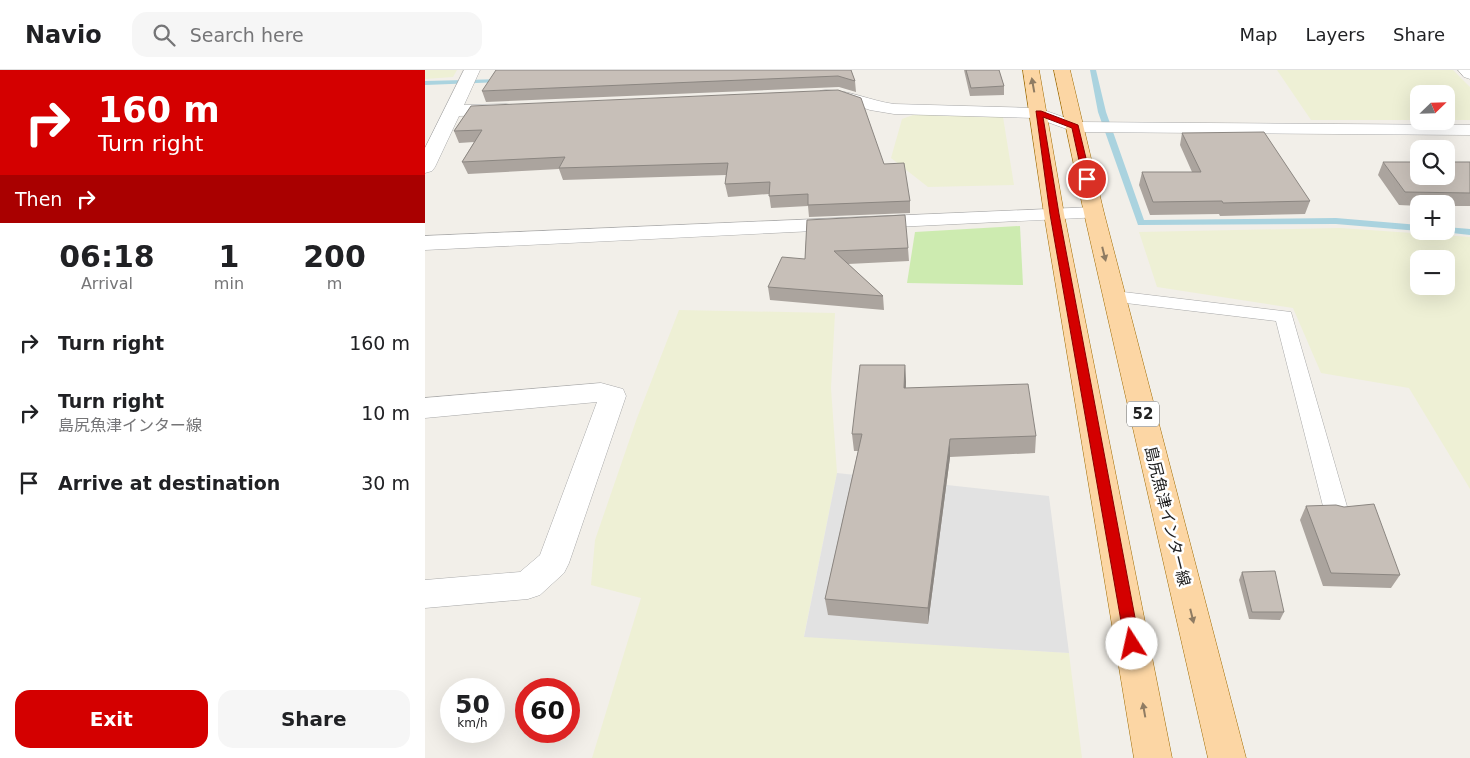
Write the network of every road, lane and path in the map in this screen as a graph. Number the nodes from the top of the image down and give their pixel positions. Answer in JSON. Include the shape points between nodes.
{"nodes":[{"id":1,"x":471,"y":70,"type":"edge"},
{"id":2,"x":1031,"y":70,"type":"edge"},
{"id":3,"x":1062,"y":70,"type":"edge"},
{"id":4,"x":1466,"y":70,"type":"edge"},
{"id":5,"x":1470,"y":74,"type":"edge"},
{"id":6,"x":810,"y":96,"type":"edge"},
{"id":7,"x":519,"y":108,"type":"edge"},
{"id":8,"x":451,"y":111,"type":"junction"},
{"id":9,"x":1038,"y":113,"type":"junction"},
{"id":10,"x":1075,"y":127,"type":"junction"},
{"id":11,"x":1470,"y":130,"type":"edge"},
{"id":12,"x":430,"y":147,"type":"edge"},
{"id":13,"x":425,"y":167,"type":"edge"},
{"id":14,"x":1094,"y":213,"type":"junction"},
{"id":15,"x":1054,"y":214,"type":"junction"},
{"id":16,"x":425,"y":244,"type":"edge"},
{"id":17,"x":1115,"y":297,"type":"junction"},
{"id":18,"x":425,"y":408,"type":"edge"},
{"id":19,"x":1336,"y":510,"type":"edge"},
{"id":20,"x":425,"y":594,"type":"edge"},
{"id":21,"x":1153,"y":758,"type":"edge"},
{"id":22,"x":1227,"y":758,"type":"edge"}],
"edges":[{"from":1,"to":8,"type":"street"},
{"from":9,"to":2,"type":"main road","one_way":true},
{"from":3,"to":10,"type":"main road","name":"島尻魚津インター線","number":"52"},
{"from":4,"to":5,"type":"street"},
{"from":6,"to":9,"type":"street","via":[[839,94],[894,109]]},
{"from":7,"to":8,"type":"street"},
{"from":8,"to":12,"type":"street"},
{"from":9,"to":10,"type":"street"},
{"from":9,"to":15,"type":"main road"},
{"from":10,"to":11,"type":"street"},
{"from":10,"to":14,"type":"main road","name":"島尻魚津インター線","number":"52"},
{"from":12,"to":13,"type":"street"},
{"from":14,"to":15,"type":"street"},
{"from":14,"to":17,"type":"main road","name":"島尻魚津インター線","number":"52","one_way":true},
{"from":15,"to":16,"type":"street"},
{"from":21,"to":15,"type":"main road","one_way":true},
{"from":17,"to":19,"type":"lane","via":[[1284,316]]},
{"from":17,"to":22,"type":"main road","name":"島尻魚津インター線","number":"52","one_way":true},
{"from":18,"to":20,"type":"street","via":[[601,392],[613,396],[553,563],[528,585]]}]}
